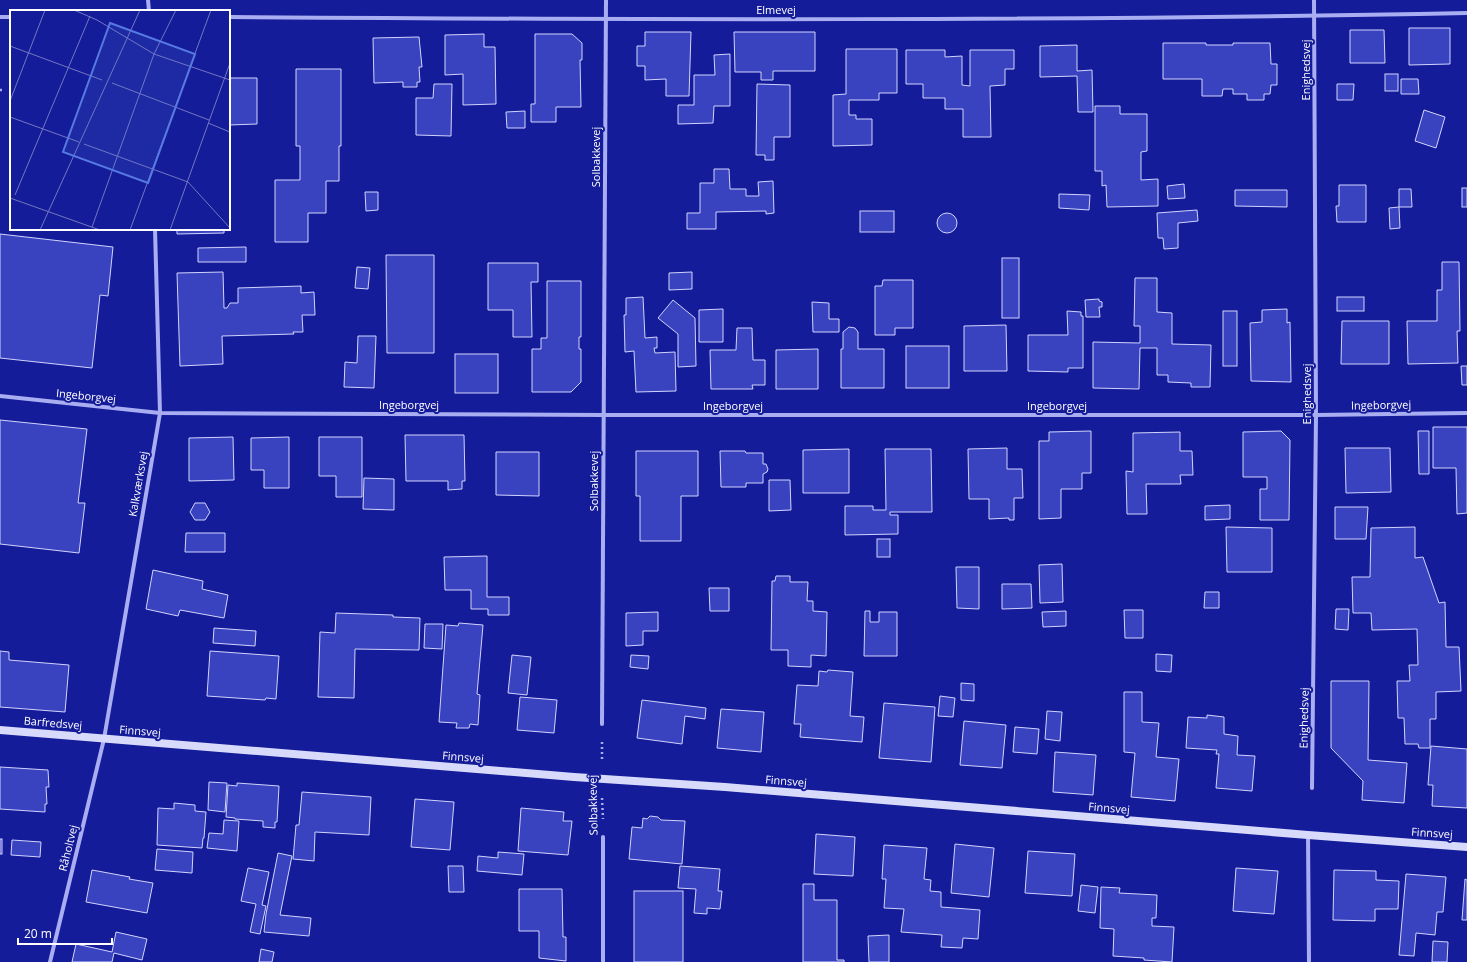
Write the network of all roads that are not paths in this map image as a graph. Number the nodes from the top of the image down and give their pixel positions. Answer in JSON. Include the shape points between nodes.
{"nodes":[{"id":1,"x":148,"y":0,"type":"edge"},
{"id":2,"x":606,"y":0,"type":"edge"},
{"id":3,"x":1314,"y":0,"type":"edge"},
{"id":4,"x":149,"y":10,"type":"edge"},
{"id":5,"x":1467,"y":13,"type":"edge"},
{"id":6,"x":1314,"y":16,"type":"junction"},
{"id":7,"x":230,"y":17,"type":"edge"},
{"id":8,"x":606,"y":20,"type":"junction"},
{"id":9,"x":155,"y":230,"type":"edge"},
{"id":10,"x":0,"y":396,"type":"edge"},
{"id":11,"x":160,"y":413,"type":"junction"},
{"id":12,"x":1467,"y":413,"type":"edge"},
{"id":13,"x":603,"y":415,"type":"junction"},
{"id":14,"x":1316,"y":415,"type":"junction"},
{"id":15,"x":602,"y":724,"type":"road end"},
{"id":16,"x":0,"y":730,"type":"edge"},
{"id":17,"x":104,"y":739,"type":"junction"},
{"id":18,"x":1312,"y":788,"type":"dead end"},
{"id":19,"x":1308,"y":835,"type":"junction"},
{"id":20,"x":603,"y":837,"type":"road end"},
{"id":21,"x":1467,"y":847,"type":"edge"},
{"id":22,"x":50,"y":962,"type":"edge"},
{"id":23,"x":602,"y":962,"type":"edge"},
{"id":24,"x":1309,"y":962,"type":"edge"}],
"edges":[{"from":1,"to":4,"type":"street"},
{"from":2,"to":8,"type":"street","name":"Solbakkevej"},
{"from":3,"to":6,"type":"street","name":"Enighedsvej"},
{"from":5,"to":6,"type":"street","name":"Elmevej"},
{"from":6,"to":8,"type":"street","name":"Elmevej"},
{"from":6,"to":14,"type":"street","name":"Enighedsvej"},
{"from":7,"to":8,"type":"street","name":"Elmevej"},
{"from":8,"to":13,"type":"street","name":"Solbakkevej"},
{"from":9,"to":11,"type":"street","name":"Kalkværksvej"},
{"from":10,"to":11,"type":"street","name":"Ingeborgvej"},
{"from":11,"to":13,"type":"street","name":"Ingeborgvej"},
{"from":11,"to":17,"type":"street","name":"Kalkværksvej"},
{"from":12,"to":14,"type":"street","name":"Ingeborgvej"},
{"from":13,"to":14,"type":"street","name":"Ingeborgvej"},
{"from":13,"to":15,"type":"street","name":"Solbakkevej"},
{"from":14,"to":18,"type":"street","name":"Enighedsvej"},
{"from":16,"to":17,"type":"street","name":"Barfredsvej"},
{"from":17,"to":19,"type":"street","name":"Finnsvej"},
{"from":17,"to":22,"type":"street","name":"Råholtvej"},
{"from":19,"to":21,"type":"street","name":"Finnsvej"},
{"from":19,"to":24,"type":"street"},
{"from":20,"to":23,"type":"street","name":"Solbakkevej"}]}
